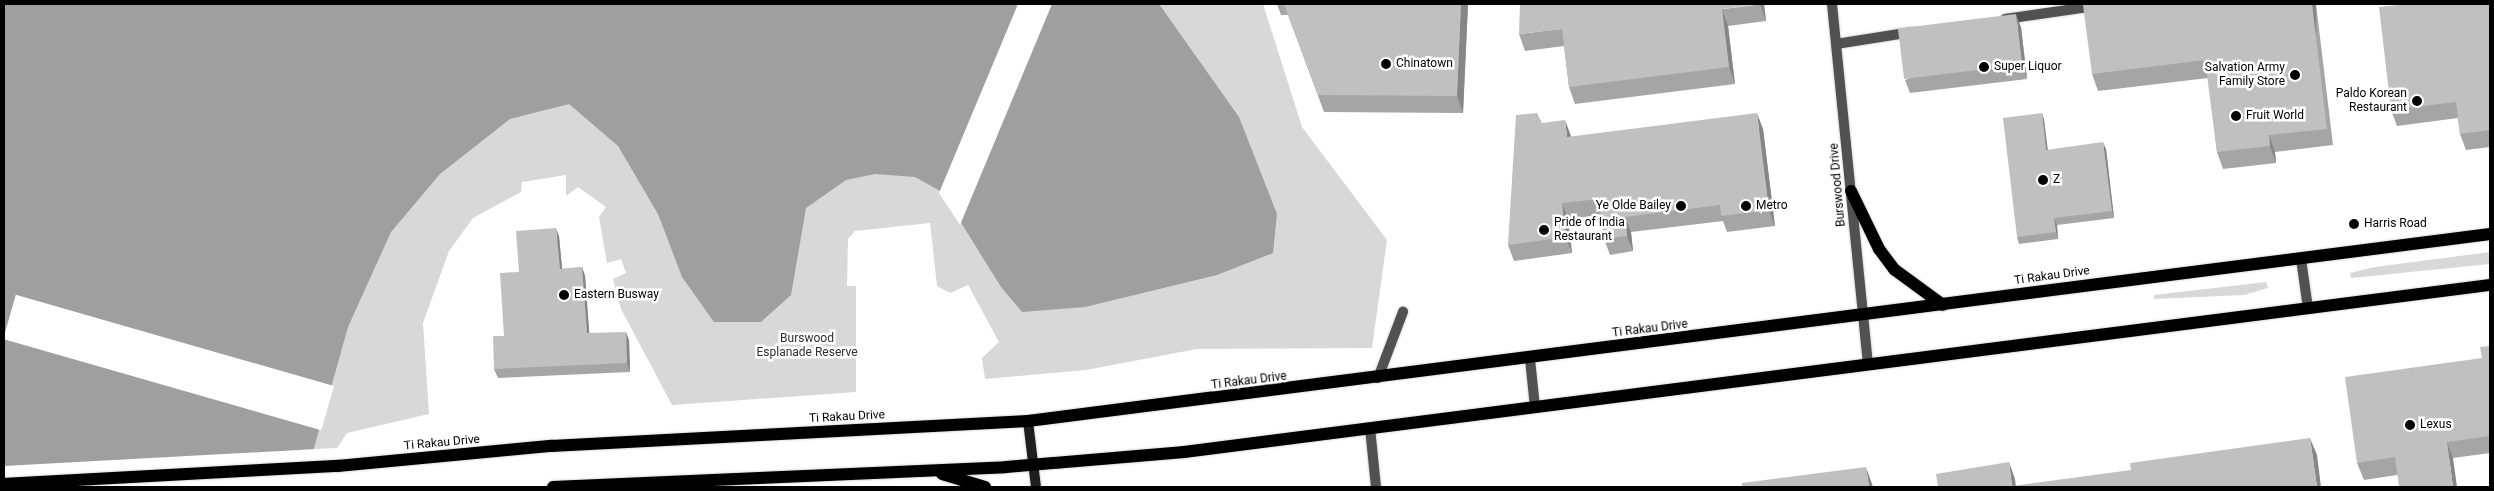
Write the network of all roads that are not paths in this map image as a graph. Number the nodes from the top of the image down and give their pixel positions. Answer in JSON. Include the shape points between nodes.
{"nodes":[{"id":1,"x":1832,"y":4,"type":"edge"},
{"id":2,"x":2109,"y":4,"type":"edge"},
{"id":3,"x":1996,"y":20,"type":"edge"},
{"id":4,"x":1920,"y":31,"type":"edge"},
{"id":5,"x":1836,"y":44,"type":"junction"},
{"id":6,"x":1851,"y":191,"type":"junction"},
{"id":7,"x":2490,"y":234,"type":"edge"},
{"id":8,"x":2301,"y":258,"type":"junction"},
{"id":9,"x":2490,"y":284,"type":"edge"},
{"id":10,"x":1943,"y":305,"type":"junction"},
{"id":11,"x":2308,"y":308,"type":"junction"},
{"id":12,"x":1403,"y":312,"type":"dead end"},
{"id":13,"x":1862,"y":316,"type":"junction"},
{"id":14,"x":1530,"y":358,"type":"junction"},
{"id":15,"x":1868,"y":364,"type":"junction"},
{"id":16,"x":1378,"y":378,"type":"junction"},
{"id":17,"x":1535,"y":407,"type":"junction"},
{"id":18,"x":1028,"y":421,"type":"junction"},
{"id":19,"x":1370,"y":428,"type":"junction"},
{"id":20,"x":1034,"y":465,"type":"junction"},
{"id":21,"x":931,"y":471,"type":"junction"},
{"id":22,"x":4,"y":484,"type":"edge"},
{"id":23,"x":554,"y":487,"type":"edge"},
{"id":24,"x":985,"y":487,"type":"edge"},
{"id":25,"x":1036,"y":487,"type":"edge"},
{"id":26,"x":1376,"y":487,"type":"edge"}],
"edges":[{"from":1,"to":5,"type":"street","name":"Burswood Drive"},
{"from":2,"to":3,"type":"street"},
{"from":4,"to":5,"type":"street"},
{"from":5,"to":6,"type":"street","name":"Burswood Drive"},
{"from":6,"to":10,"type":"main road","via":[[1879,249],[1895,270]]},
{"from":6,"to":13,"type":"street","name":"Burswood Drive"},
{"from":7,"to":8,"type":"main road","name":"Ti Rakau Drive"},
{"from":8,"to":10,"type":"main road","name":"Ti Rakau Drive"},
{"from":8,"to":11,"type":"street"},
{"from":9,"to":11,"type":"main road"},
{"from":10,"to":13,"type":"main road","name":"Ti Rakau Drive"},
{"from":11,"to":15,"type":"main road"},
{"from":12,"to":16,"type":"street"},
{"from":13,"to":14,"type":"main road","name":"Ti Rakau Drive"},
{"from":13,"to":15,"type":"street","name":"Burswood Drive"},
{"from":14,"to":16,"type":"main road","name":"Ti Rakau Drive"},
{"from":14,"to":17,"type":"street"},
{"from":15,"to":17,"type":"main road"},
{"from":16,"to":18,"type":"main road","name":"Ti Rakau Drive"},
{"from":17,"to":19,"type":"main road"},
{"from":18,"to":20,"type":"main road"},
{"from":18,"to":22,"type":"main road","name":"Ti Rakau Drive","via":[[550,446],[338,466]]},
{"from":19,"to":20,"type":"main road"},
{"from":19,"to":26,"type":"street"},
{"from":20,"to":21,"type":"main road"},
{"from":20,"to":25,"type":"main road"},
{"from":21,"to":23,"type":"main road"},
{"from":21,"to":24,"type":"main road"}]}
